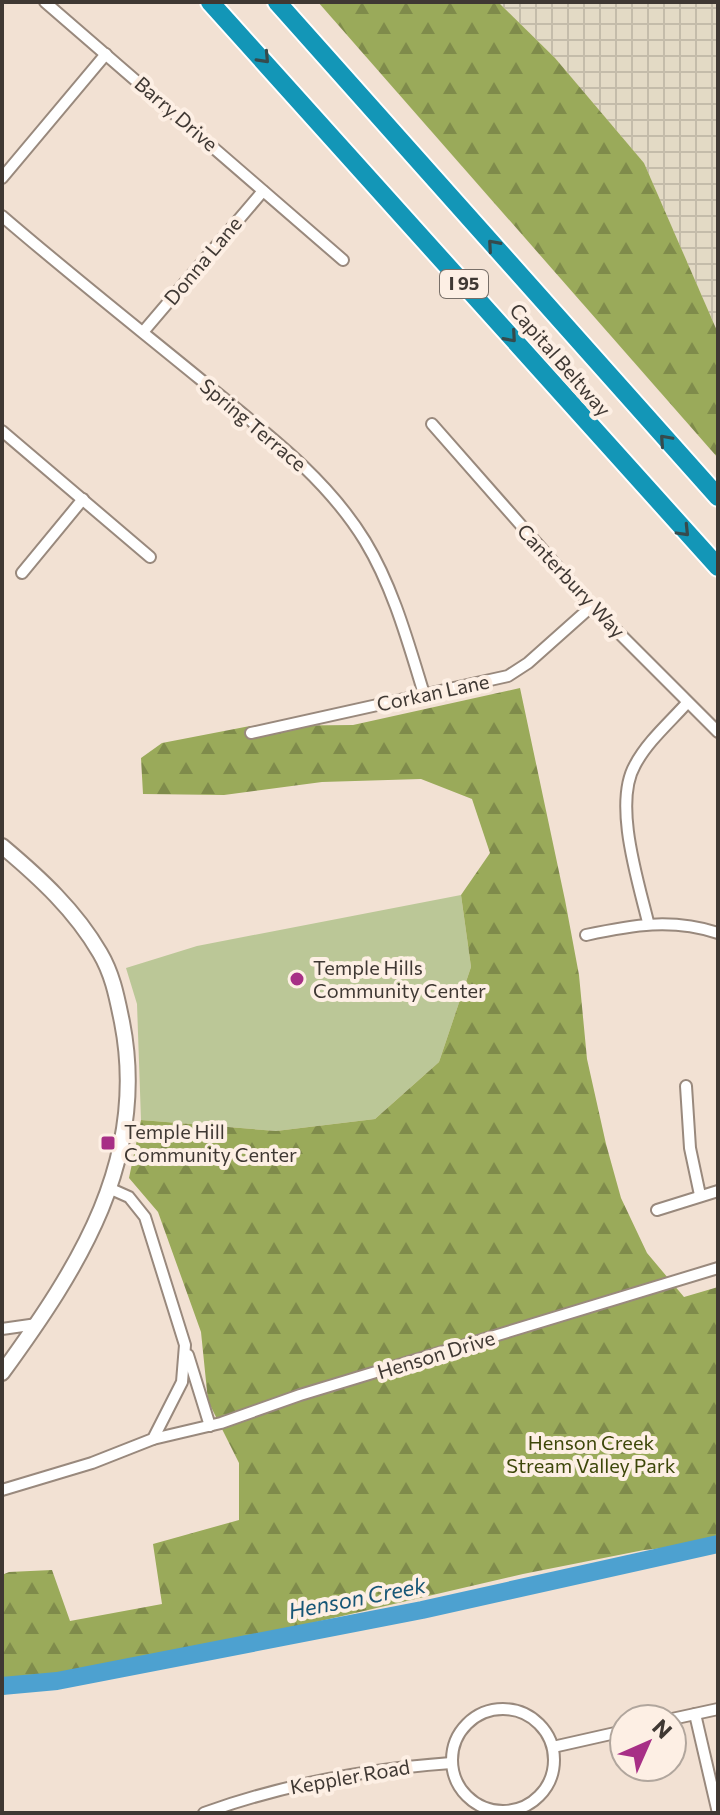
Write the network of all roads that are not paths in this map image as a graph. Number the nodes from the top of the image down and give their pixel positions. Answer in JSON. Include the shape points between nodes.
{"nodes":[{"id":1,"x":45,"y":2,"type":"edge"},
{"id":2,"x":210,"y":2,"type":"edge"},
{"id":3,"x":277,"y":2,"type":"edge"},
{"id":4,"x":106,"y":54,"type":"junction"},
{"id":5,"x":2,"y":178,"type":"edge"},
{"id":6,"x":263,"y":191,"type":"junction"},
{"id":7,"x":2,"y":216,"type":"edge"},
{"id":8,"x":343,"y":260,"type":"dead end"},
{"id":9,"x":143,"y":332,"type":"junction"},
{"id":10,"x":432,"y":424,"type":"dead end"},
{"id":11,"x":2,"y":431,"type":"edge"},
{"id":12,"x":718,"y":497,"type":"edge"},
{"id":13,"x":83,"y":499,"type":"junction"},
{"id":14,"x":150,"y":557,"type":"dead end"},
{"id":15,"x":718,"y":567,"type":"edge"},
{"id":16,"x":22,"y":573,"type":"dead end"},
{"id":17,"x":592,"y":606,"type":"junction"},
{"id":18,"x":424,"y":694,"type":"junction"},
{"id":19,"x":687,"y":703,"type":"junction"},
{"id":20,"x":718,"y":732,"type":"edge"},
{"id":21,"x":251,"y":733,"type":"dead end"},
{"id":22,"x":2,"y":846,"type":"edge"},
{"id":23,"x":648,"y":922,"type":"junction"},
{"id":24,"x":718,"y":933,"type":"edge"},
{"id":25,"x":586,"y":935,"type":"dead end"},
{"id":26,"x":686,"y":1086,"type":"dead end"},
{"id":27,"x":111,"y":1189,"type":"junction"},
{"id":28,"x":718,"y":1191,"type":"edge"},
{"id":29,"x":700,"y":1195,"type":"junction"},
{"id":30,"x":657,"y":1210,"type":"dead end"},
{"id":31,"x":718,"y":1268,"type":"edge"},
{"id":32,"x":37,"y":1324,"type":"junction"},
{"id":33,"x":2,"y":1329,"type":"edge"},
{"id":34,"x":185,"y":1345,"type":"junction"},
{"id":35,"x":2,"y":1373,"type":"edge"},
{"id":36,"x":210,"y":1426,"type":"junction"},
{"id":37,"x":153,"y":1439,"type":"junction"},
{"id":38,"x":2,"y":1490,"type":"edge"},
{"id":39,"x":718,"y":1709,"type":"edge"},
{"id":40,"x":695,"y":1714,"type":"junction"},
{"id":41,"x":688,"y":1716,"type":"edge"},
{"id":42,"x":608,"y":1735,"type":"edge"},
{"id":43,"x":553,"y":1747,"type":"junction"},
{"id":44,"x":451,"y":1763,"type":"junction"},
{"id":45,"x":509,"y":1812,"type":"edge"},
{"id":46,"x":204,"y":1813,"type":"edge"},
{"id":47,"x":718,"y":1813,"type":"edge"}],
"edges":[{"from":1,"to":4,"type":"street","name":"Barry Drive"},
{"from":2,"to":15,"type":"highway","name":"Capital Beltway","number":"I 95","one_way":true},
{"from":12,"to":3,"type":"highway","name":"Capital Beltway","number":"I 95","one_way":true},
{"from":4,"to":5,"type":"street"},
{"from":4,"to":6,"type":"street","name":"Barry Drive"},
{"from":6,"to":8,"type":"street","name":"Barry Drive"},
{"from":6,"to":9,"type":"street","name":"Donna Lane"},
{"from":7,"to":9,"type":"street","name":"Spring Terrace"},
{"from":9,"to":18,"type":"street","name":"Spring Terrace","via":[[308,470],[335,501],[384,577]]},
{"from":10,"to":17,"type":"street","name":"Canterbury Way"},
{"from":11,"to":13,"type":"street"},
{"from":13,"to":14,"type":"street"},
{"from":13,"to":16,"type":"street"},
{"from":17,"to":18,"type":"street","name":"Corkan Lane","via":[[508,676]]},
{"from":17,"to":19,"type":"street","name":"Canterbury Way"},
{"from":18,"to":21,"type":"street","name":"Corkan Lane"},
{"from":19,"to":20,"type":"street","name":"Canterbury Way"},
{"from":19,"to":23,"type":"street","via":[[628,779],[625,812]]},
{"from":22,"to":27,"type":"main road","via":[[68,907],[102,956],[116,988],[128,1053],[122,1135]]},
{"from":23,"to":24,"type":"street"},
{"from":23,"to":25,"type":"street"},
{"from":26,"to":29,"type":"street"},
{"from":27,"to":32,"type":"main road","via":[[88,1242]]},
{"from":27,"to":34,"type":"street","via":[[129,1197],[145,1217]]},
{"from":28,"to":29,"type":"street"},
{"from":29,"to":30,"type":"street"},
{"from":31,"to":36,"type":"street","name":"Henson Drive"},
{"from":32,"to":33,"type":"street"},
{"from":32,"to":35,"type":"main road"},
{"from":34,"to":36,"type":"street"},
{"from":34,"to":37,"type":"street","via":[[182,1382]]},
{"from":36,"to":37,"type":"street","name":"Henson Drive"},
{"from":37,"to":38,"type":"street","name":"Henson Drive"},
{"from":39,"to":40,"type":"street"},
{"from":40,"to":41,"type":"street"},
{"from":40,"to":47,"type":"street"},
{"from":42,"to":43,"type":"street"},
{"from":43,"to":44,"type":"street","via":[[529,1715],[489,1710],[458,1736]]},
{"from":43,"to":45,"type":"street","via":[[549,1784],[532,1802]]},
{"from":44,"to":45,"type":"street","via":[[454,1777],[471,1798]]},
{"from":44,"to":46,"type":"street","name":"Keppler Road","via":[[278,1790]]}]}
